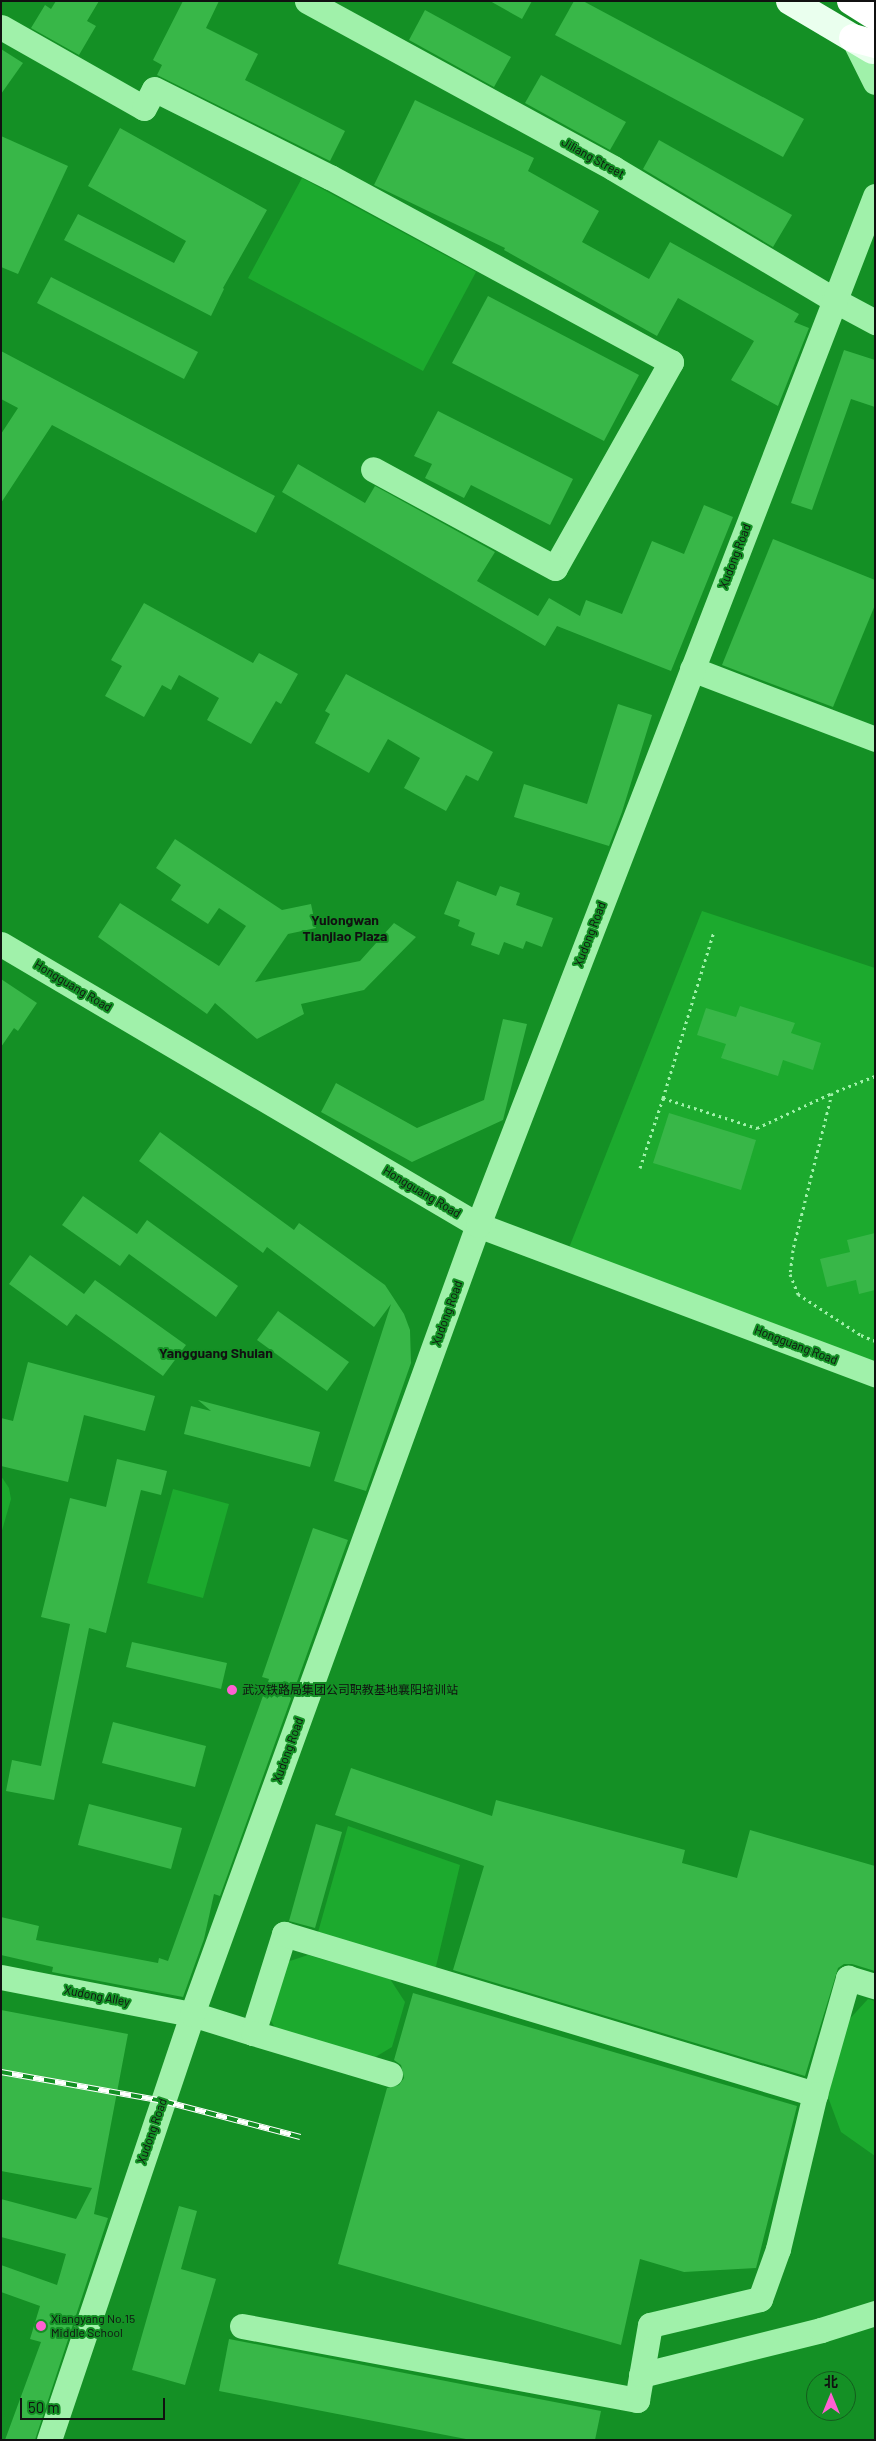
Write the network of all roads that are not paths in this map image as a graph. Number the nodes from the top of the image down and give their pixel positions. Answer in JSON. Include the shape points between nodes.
{"nodes":[{"id":1,"x":307,"y":1,"type":"edge"},
{"id":2,"x":790,"y":1,"type":"edge"},
{"id":3,"x":851,"y":1,"type":"edge"},
{"id":4,"x":875,"y":16,"type":"edge"},
{"id":5,"x":1,"y":27,"type":"edge"},
{"id":6,"x":868,"y":44,"type":"edge"},
{"id":7,"x":875,"y":82,"type":"edge"},
{"id":8,"x":875,"y":196,"type":"edge"},
{"id":9,"x":834,"y":300,"type":"junction"},
{"id":10,"x":875,"y":322,"type":"edge"},
{"id":11,"x":373,"y":469,"type":"dead end"},
{"id":12,"x":692,"y":669,"type":"junction"},
{"id":13,"x":875,"y":739,"type":"edge"},
{"id":14,"x":1,"y":944,"type":"edge"},
{"id":15,"x":478,"y":1225,"type":"junction"},
{"id":16,"x":875,"y":1374,"type":"edge"},
{"id":17,"x":1,"y":1977,"type":"edge"},
{"id":18,"x":875,"y":1986,"type":"edge"},
{"id":19,"x":192,"y":2014,"type":"junction"},
{"id":20,"x":253,"y":2033,"type":"junction"},
{"id":21,"x":390,"y":2074,"type":"dead end"},
{"id":22,"x":815,"y":2094,"type":"junction"},
{"id":23,"x":875,"y":2313,"type":"edge"},
{"id":24,"x":242,"y":2326,"type":"dead end"},
{"id":25,"x":641,"y":2375,"type":"junction"},
{"id":26,"x":49,"y":2440,"type":"edge"}],
"edges":[{"from":1,"to":9,"type":"street","name":"Jiliang Street","via":[[613,168]]},
{"from":2,"to":6,"type":"main road"},
{"from":3,"to":4,"type":"highway"},
{"from":5,"to":11,"type":"street","via":[[144,108],[154,89],[330,176],[671,362],[556,568]]},
{"from":6,"to":7,"type":"street"},
{"from":8,"to":9,"type":"street","name":"Xudong Road"},
{"from":9,"to":10,"type":"street","name":"Jiliang Street"},
{"from":9,"to":12,"type":"street","name":"Xudong Road"},
{"from":12,"to":13,"type":"street"},
{"from":12,"to":15,"type":"street","name":"Xudong Road"},
{"from":14,"to":15,"type":"street","name":"Hongguang Road"},
{"from":15,"to":16,"type":"street","name":"Hongguang Road"},
{"from":15,"to":19,"type":"street","name":"Xudong Road"},
{"from":17,"to":19,"type":"street","name":"Xudong Alley"},
{"from":18,"to":22,"type":"street","via":[[848,1978]]},
{"from":19,"to":20,"type":"street","name":"Xudong Alley"},
{"from":19,"to":26,"type":"street","name":"Xudong Road"},
{"from":20,"to":21,"type":"street","name":"Xudong Alley"},
{"from":20,"to":22,"type":"street","via":[[284,1934]]},
{"from":22,"to":25,"type":"street","via":[[778,2249],[760,2299],[650,2325]]},
{"from":23,"to":25,"type":"street","via":[[821,2330]]},
{"from":24,"to":25,"type":"street","via":[[637,2400]]}]}
